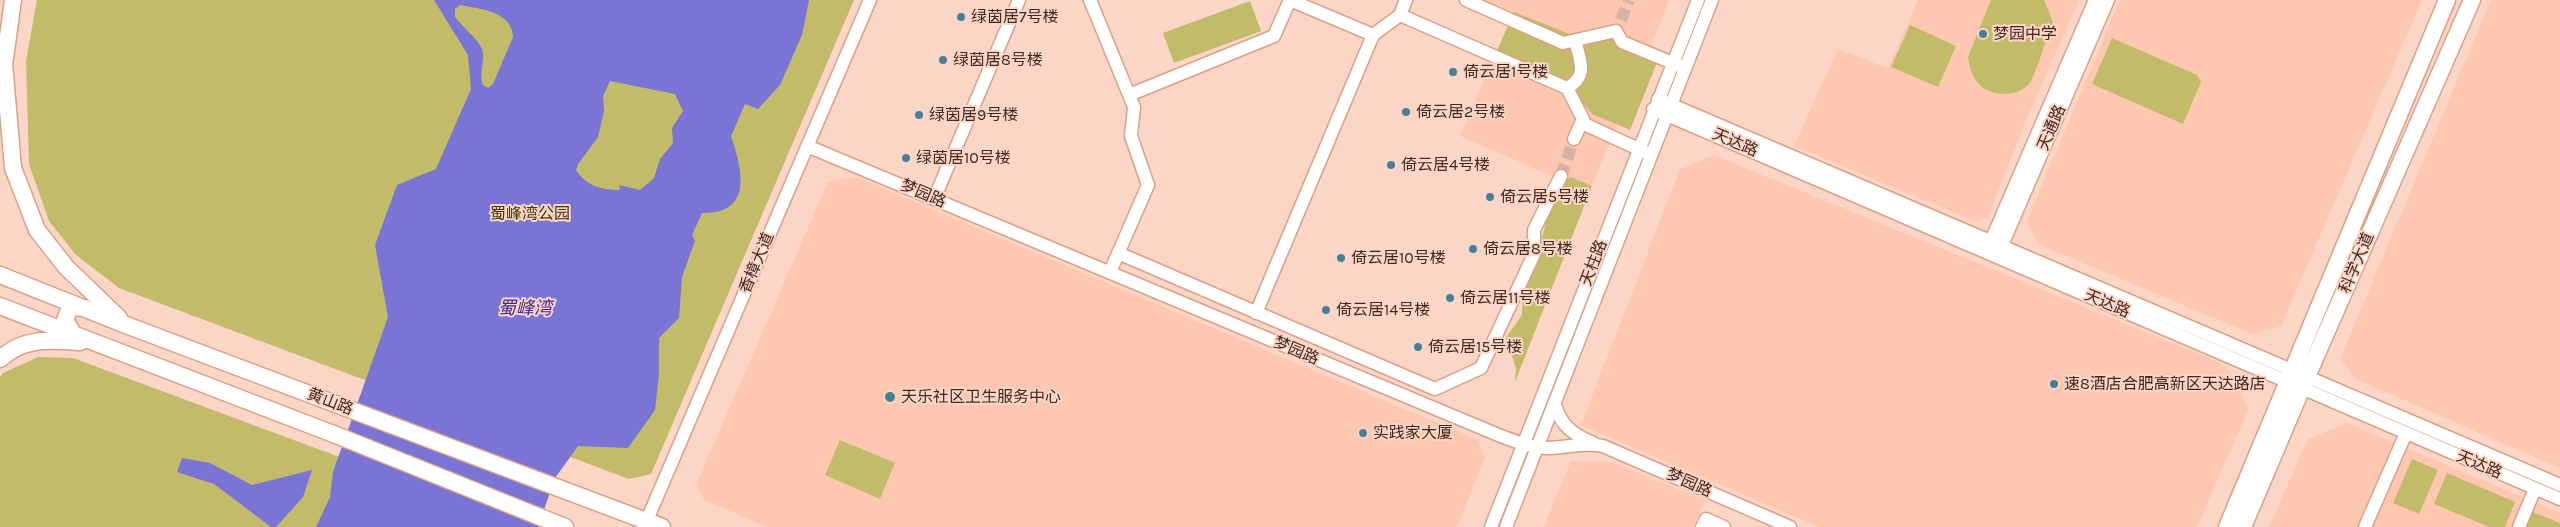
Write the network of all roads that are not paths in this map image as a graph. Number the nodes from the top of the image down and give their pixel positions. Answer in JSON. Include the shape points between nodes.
{"nodes":[{"id":1,"x":13,"y":0,"type":"edge"},
{"id":2,"x":870,"y":0,"type":"edge"},
{"id":3,"x":876,"y":0,"type":"edge"},
{"id":4,"x":1019,"y":0,"type":"edge"},
{"id":5,"x":1090,"y":0,"type":"edge"},
{"id":6,"x":1406,"y":0,"type":"edge"},
{"id":7,"x":1466,"y":0,"type":"edge"},
{"id":8,"x":1698,"y":0,"type":"edge"},
{"id":9,"x":1712,"y":0,"type":"edge"},
{"id":10,"x":2095,"y":0,"type":"edge"},
{"id":11,"x":2108,"y":0,"type":"edge"},
{"id":12,"x":2448,"y":0,"type":"edge"},
{"id":13,"x":2472,"y":0,"type":"edge"},
{"id":14,"x":1400,"y":15,"type":"junction"},
{"id":15,"x":1373,"y":35,"type":"junction"},
{"id":16,"x":1575,"y":40,"type":"junction"},
{"id":17,"x":4,"y":63,"type":"junction"},
{"id":18,"x":1672,"y":63,"type":"junction"},
{"id":19,"x":1684,"y":68,"type":"junction"},
{"id":20,"x":1567,"y":88,"type":"junction"},
{"id":21,"x":0,"y":90,"type":"edge"},
{"id":22,"x":1129,"y":95,"type":"junction"},
{"id":23,"x":1656,"y":104,"type":"junction"},
{"id":24,"x":1669,"y":110,"type":"junction"},
{"id":25,"x":1582,"y":123,"type":"junction"},
{"id":26,"x":1574,"y":139,"type":"tunnel mouth"},
{"id":27,"x":810,"y":147,"type":"junction"},
{"id":28,"x":1638,"y":149,"type":"junction"},
{"id":29,"x":1652,"y":156,"type":"junction"},
{"id":30,"x":1561,"y":176,"type":"tunnel mouth"},
{"id":31,"x":934,"y":199,"type":"junction"},
{"id":32,"x":1994,"y":249,"type":"junction"},
{"id":33,"x":1118,"y":253,"type":"junction"},
{"id":34,"x":1110,"y":272,"type":"junction"},
{"id":35,"x":0,"y":275,"type":"edge"},
{"id":36,"x":0,"y":306,"type":"edge"},
{"id":37,"x":85,"y":308,"type":"junction"},
{"id":38,"x":1256,"y":313,"type":"junction"},
{"id":39,"x":126,"y":325,"type":"junction"},
{"id":40,"x":74,"y":335,"type":"junction"},
{"id":41,"x":97,"y":344,"type":"junction"},
{"id":42,"x":0,"y":359,"type":"edge"},
{"id":43,"x":2298,"y":379,"type":"junction"},
{"id":44,"x":1555,"y":406,"type":"junction"},
{"id":45,"x":2406,"y":434,"type":"junction"},
{"id":46,"x":1524,"y":444,"type":"junction"},
{"id":47,"x":1595,"y":444,"type":"junction"},
{"id":48,"x":1539,"y":446,"type":"junction"},
{"id":49,"x":2560,"y":486,"type":"edge"},
{"id":50,"x":2535,"y":489,"type":"junction"},
{"id":51,"x":2560,"y":499,"type":"edge"},
{"id":52,"x":652,"y":525,"type":"edge"},
{"id":53,"x":565,"y":527,"type":"edge"},
{"id":54,"x":1491,"y":527,"type":"edge"},
{"id":55,"x":1506,"y":527,"type":"edge"},
{"id":56,"x":1702,"y":527,"type":"edge"},
{"id":57,"x":1724,"y":527,"type":"edge"},
{"id":58,"x":1790,"y":527,"type":"edge"},
{"id":59,"x":2226,"y":527,"type":"edge"},
{"id":60,"x":2243,"y":527,"type":"edge"},
{"id":61,"x":2365,"y":527,"type":"edge"},
{"id":62,"x":2519,"y":527,"type":"edge"}],
"edges":[{"from":1,"to":17,"type":"main road"},
{"from":2,"to":27,"type":"street","name":"香樟大道"},
{"from":3,"to":27,"type":"street","name":"香樟大道"},
{"from":4,"to":31,"type":"street"},
{"from":5,"to":22,"type":"street"},
{"from":6,"to":14,"type":"street"},
{"from":7,"to":16,"type":"street","via":[[1563,43]]},
{"from":8,"to":18,"type":"street","name":"天柱路"},
{"from":9,"to":19,"type":"street","name":"天柱路"},
{"from":10,"to":32,"type":"street","name":"天通路"},
{"from":11,"to":32,"type":"street","name":"天通路"},
{"from":12,"to":43,"type":"main road","name":"科学大道","via":[[2359,208]]},
{"from":13,"to":43,"type":"main road","name":"科学大道"},
{"from":14,"to":15,"type":"street"},
{"from":14,"to":20,"type":"street"},
{"from":15,"to":22,"type":"street","via":[[1290,0],[1274,36]]},
{"from":15,"to":38,"type":"street"},
{"from":16,"to":18,"type":"street","via":[[1618,26],[1622,42]]},
{"from":16,"to":20,"type":"street","via":[[1581,75]]},
{"from":17,"to":21,"type":"main road"},
{"from":17,"to":39,"type":"main road","via":[[12,168],[37,230],[66,267]]},
{"from":18,"to":19,"type":"street"},
{"from":18,"to":23,"type":"street","name":"天柱路"},
{"from":19,"to":24,"type":"street","name":"天柱路"},
{"from":20,"to":25,"type":"street"},
{"from":22,"to":33,"type":"street","via":[[1134,107],[1131,136],[1148,185]]},
{"from":23,"to":24,"type":"street","name":"天达路"},
{"from":23,"to":28,"type":"street","name":"天柱路"},
{"from":24,"to":29,"type":"street","name":"天柱路"},
{"from":24,"to":32,"type":"street","name":"天达路"},
{"from":25,"to":26,"type":"street"},
{"from":25,"to":28,"type":"street"},
{"from":27,"to":31,"type":"street","name":"梦园路"},
{"from":27,"to":52,"type":"street","name":"香樟大道"},
{"from":28,"to":29,"type":"street"},
{"from":28,"to":46,"type":"street","name":"天柱路"},
{"from":29,"to":44,"type":"street","name":"天柱路"},
{"from":30,"to":38,"type":"street","via":[[1534,230],[1534,254],[1481,368],[1434,389]]},
{"from":31,"to":34,"type":"street","name":"梦园路"},
{"from":32,"to":43,"type":"street","name":"天达路"},
{"from":33,"to":34,"type":"street"},
{"from":33,"to":38,"type":"street"},
{"from":34,"to":46,"type":"street","name":"梦园路"},
{"from":35,"to":37,"type":"main road","name":"黄山路"},
{"from":36,"to":40,"type":"main road"},
{"from":37,"to":39,"type":"main road","name":"黄山路"},
{"from":37,"to":40,"type":"main road","via":[[70,307],[65,320]]},
{"from":39,"to":52,"type":"main road","name":"黄山路"},
{"from":40,"to":41,"type":"main road"},
{"from":41,"to":42,"type":"main road","via":[[41,339],[6,353]]},
{"from":41,"to":53,"type":"main road"},
{"from":43,"to":45,"type":"street","name":"天达路"},
{"from":43,"to":49,"type":"street","name":"天达路"},
{"from":43,"to":59,"type":"main road","name":"科学大道"},
{"from":43,"to":60,"type":"main road","name":"科学大道"},
{"from":44,"to":47,"type":"street","via":[[1564,425],[1577,436]]},
{"from":44,"to":48,"type":"street","name":"天柱路"},
{"from":45,"to":50,"type":"street","name":"天达路"},
{"from":45,"to":61,"type":"street"},
{"from":46,"to":48,"type":"street","name":"梦园路"},
{"from":46,"to":54,"type":"street","name":"天柱路"},
{"from":47,"to":48,"type":"street","name":"梦园路"},
{"from":47,"to":58,"type":"street","name":"梦园路"},
{"from":48,"to":55,"type":"street","name":"天柱路"},
{"from":50,"to":51,"type":"street","name":"天达路"},
{"from":50,"to":62,"type":"street"},
{"from":56,"to":57,"type":"street","via":[[1706,519]]}]}
